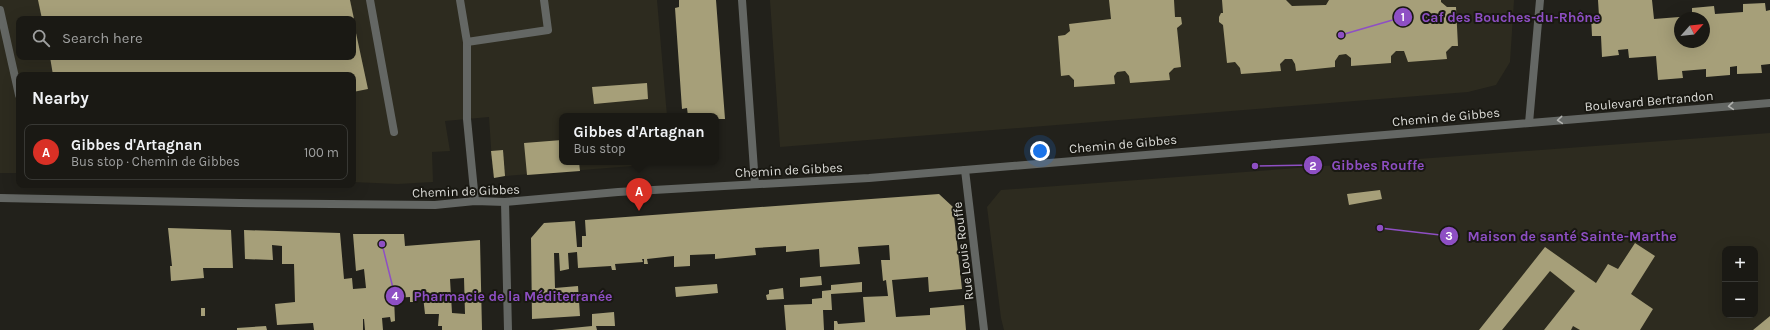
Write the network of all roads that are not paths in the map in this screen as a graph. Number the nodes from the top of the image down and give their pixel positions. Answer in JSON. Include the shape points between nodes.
{"nodes":[{"id":1,"x":370,"y":0,"type":"edge"},
{"id":2,"x":460,"y":0,"type":"edge"},
{"id":3,"x":544,"y":0,"type":"edge"},
{"id":4,"x":742,"y":0,"type":"edge"},
{"id":5,"x":1540,"y":0,"type":"edge"},
{"id":6,"x":0,"y":10,"type":"edge"},
{"id":7,"x":467,"y":42,"type":"junction"},
{"id":8,"x":16,"y":81,"type":"edge"},
{"id":9,"x":1770,"y":103,"type":"edge"},
{"id":10,"x":1529,"y":123,"type":"junction"},
{"id":11,"x":394,"y":132,"type":"dead end"},
{"id":12,"x":965,"y":170,"type":"junction"},
{"id":13,"x":755,"y":184,"type":"junction"},
{"id":14,"x":0,"y":198,"type":"edge"},
{"id":15,"x":475,"y":201,"type":"junction"},
{"id":16,"x":506,"y":202,"type":"junction"},
{"id":17,"x":508,"y":330,"type":"edge"},
{"id":18,"x":984,"y":330,"type":"edge"}],
"edges":[{"from":1,"to":11,"type":"street"},
{"from":2,"to":7,"type":"street"},
{"from":3,"to":7,"type":"street","via":[[548,30]]},
{"from":4,"to":13,"type":"street"},
{"from":5,"to":10,"type":"street"},
{"from":6,"to":8,"type":"street"},
{"from":7,"to":15,"type":"street","via":[[467,119]]},
{"from":9,"to":10,"type":"street","name":"Boulevard Bertrandon","one_way":true},
{"from":10,"to":12,"type":"street","name":"Chemin de Gibbes"},
{"from":12,"to":13,"type":"street","name":"Chemin de Gibbes"},
{"from":12,"to":18,"type":"street","name":"Rue Louis Rouffe"},
{"from":13,"to":16,"type":"street","name":"Chemin de Gibbes"},
{"from":14,"to":15,"type":"street","name":"Chemin de Gibbes","via":[[435,205]]},
{"from":15,"to":16,"type":"street","name":"Chemin de Gibbes"},
{"from":16,"to":17,"type":"street"}]}
